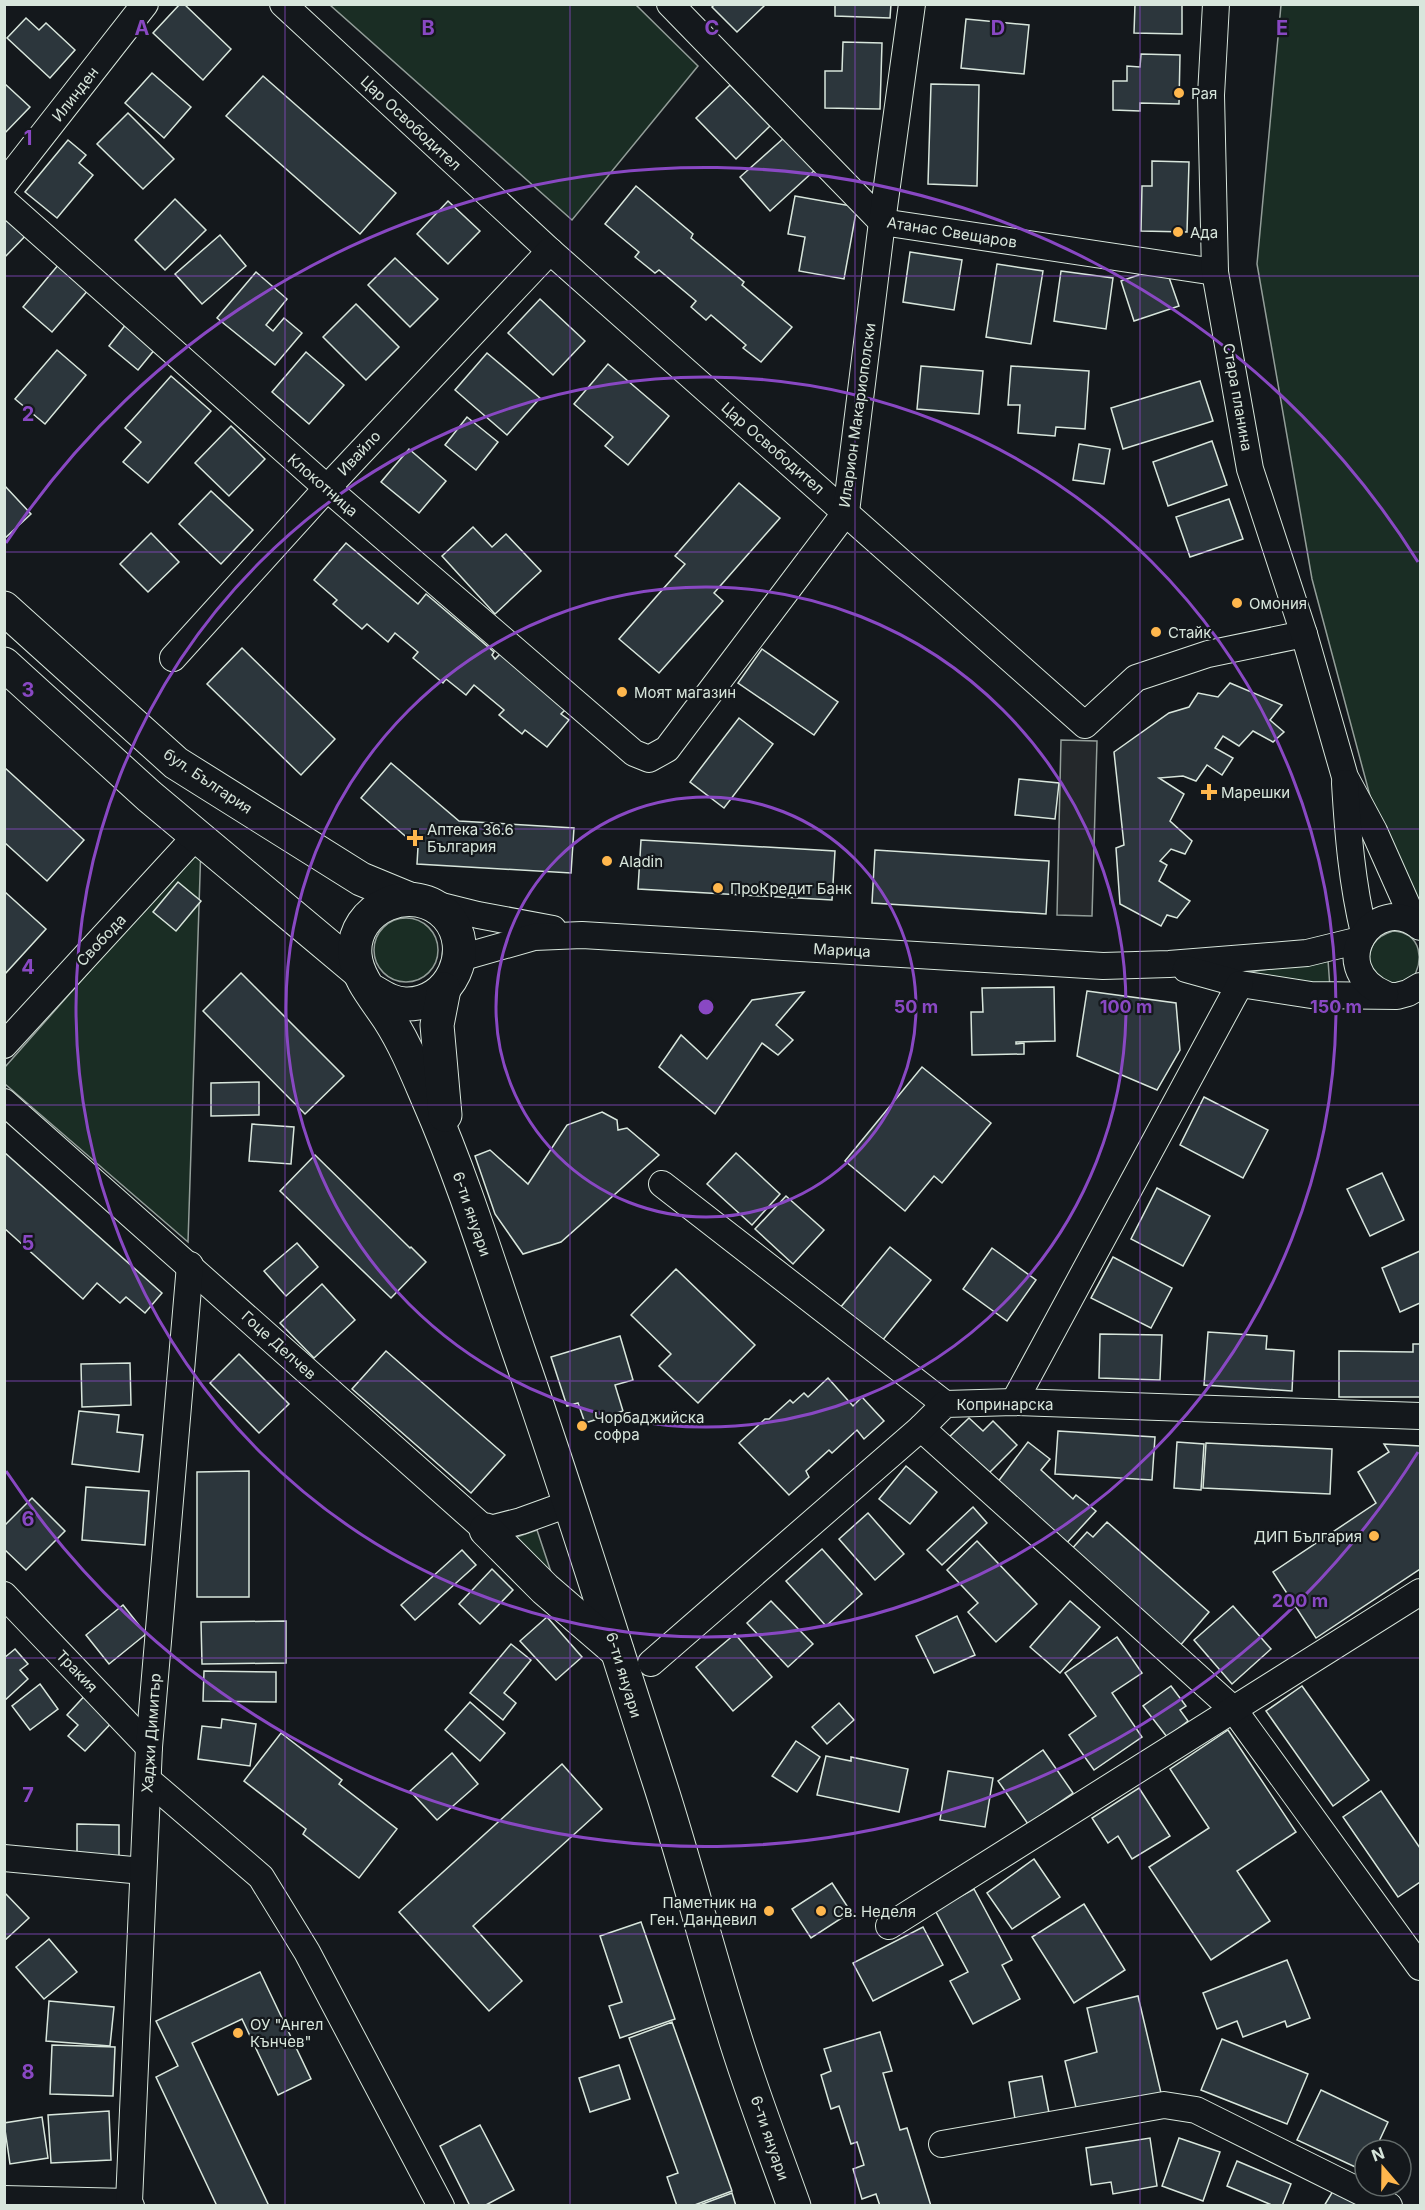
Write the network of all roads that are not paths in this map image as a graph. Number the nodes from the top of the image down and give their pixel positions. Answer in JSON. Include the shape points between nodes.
{"nodes":[{"id":1,"x":145,"y":4,"type":"edge"},
{"id":2,"x":283,"y":4,"type":"edge"},
{"id":3,"x":670,"y":4,"type":"edge"},
{"id":4,"x":912,"y":4,"type":"edge"},
{"id":5,"x":1216,"y":4,"type":"edge"},
{"id":6,"x":4,"y":184,"type":"edge"},
{"id":7,"x":4,"y":201,"type":"edge"},
{"id":8,"x":882,"y":222,"type":"junction"},
{"id":9,"x":550,"y":251,"type":"junction"},
{"id":10,"x":1215,"y":272,"type":"junction"},
{"id":11,"x":327,"y":488,"type":"junction"},
{"id":12,"x":846,"y":512,"type":"junction"},
{"id":13,"x":4,"y":608,"type":"edge"},
{"id":14,"x":1304,"y":634,"type":"junction"},
{"id":15,"x":173,"y":658,"type":"dead end"},
{"id":16,"x":4,"y":664,"type":"edge"},
{"id":17,"x":649,"y":759,"type":"joint"},
{"id":18,"x":1345,"y":777,"type":"junction"},
{"id":19,"x":197,"y":835,"type":"junction"},
{"id":20,"x":417,"y":901,"type":"junction"},
{"id":21,"x":1418,"y":925,"type":"edge"},
{"id":22,"x":582,"y":935,"type":"junction"},
{"id":23,"x":1362,"y":936,"type":"junction"},
{"id":24,"x":460,"y":958,"type":"junction"},
{"id":25,"x":1169,"y":964,"type":"junction"},
{"id":26,"x":363,"y":979,"type":"junction"},
{"id":27,"x":1240,"y":984,"type":"junction"},
{"id":28,"x":1420,"y":988,"type":"edge"},
{"id":29,"x":444,"y":989,"type":"junction"},
{"id":30,"x":1385,"y":994,"type":"junction"},
{"id":31,"x":4,"y":1045,"type":"edge"},
{"id":32,"x":4,"y":1102,"type":"edge"},
{"id":33,"x":449,"y":1146,"type":"junction"},
{"id":34,"x":662,"y":1184,"type":"dead end"},
{"id":35,"x":190,"y":1265,"type":"junction"},
{"id":36,"x":1014,"y":1402,"type":"junction"},
{"id":37,"x":945,"y":1404,"type":"junction"},
{"id":38,"x":1420,"y":1416,"type":"edge"},
{"id":39,"x":921,"y":1428,"type":"junction"},
{"id":40,"x":571,"y":1503,"type":"junction"},
{"id":41,"x":486,"y":1530,"type":"junction"},
{"id":42,"x":1420,"y":1592,"type":"edge"},
{"id":43,"x":4,"y":1595,"type":"edge"},
{"id":44,"x":617,"y":1651,"type":"junction"},
{"id":45,"x":651,"y":1663,"type":"dead end"},
{"id":46,"x":1234,"y":1710,"type":"junction"},
{"id":47,"x":149,"y":1747,"type":"junction"},
{"id":48,"x":148,"y":1780,"type":"junction"},
{"id":49,"x":4,"y":1858,"type":"edge"},
{"id":50,"x":143,"y":1871,"type":"junction"},
{"id":51,"x":889,"y":1926,"type":"dead end"},
{"id":52,"x":1420,"y":1967,"type":"edge"},
{"id":53,"x":942,"y":2144,"type":"dead end"},
{"id":54,"x":4,"y":2199,"type":"edge"},
{"id":55,"x":130,"y":2204,"type":"edge"},
{"id":56,"x":441,"y":2205,"type":"edge"},
{"id":57,"x":794,"y":2205,"type":"edge"},
{"id":58,"x":1389,"y":2205,"type":"edge"}],
"edges":[{"from":1,"to":6,"type":"street","name":"Илинден"},
{"from":2,"to":9,"type":"street","name":"Цар Освободител"},
{"from":3,"to":8,"type":"street","name":"Атанас Свещаров"},
{"from":4,"to":8,"type":"street","name":"Иларион Макариополски"},
{"from":5,"to":10,"type":"street","name":"Стара планина","via":[[1211,95]]},
{"from":7,"to":11,"type":"street","name":"Клокотница"},
{"from":8,"to":10,"type":"street","name":"Атанас Свещаров"},
{"from":8,"to":12,"type":"street","name":"Иларион Макариополски"},
{"from":9,"to":11,"type":"street","name":"Ивайло"},
{"from":9,"to":12,"type":"street","name":"Цар Освободител"},
{"from":10,"to":14,"type":"street","name":"Стара планина","via":[[1250,469]]},
{"from":11,"to":15,"type":"street","name":"Ивайло"},
{"from":11,"to":17,"type":"street","name":"Клокотница","via":[[634,753]]},
{"from":12,"to":14,"type":"street","name":"Цар Освободител","via":[[1085,725],[1136,678],[1208,654]]},
{"from":12,"to":17,"type":"street","name":"Иларион Макариополски","via":[[667,749]]},
{"from":13,"to":20,"type":"main road","name":"бул. България","via":[[176,763],[362,879]]},
{"from":14,"to":18,"type":"street","name":"Стара планина"},
{"from":16,"to":19,"type":"main road"},
{"from":18,"to":21,"type":"street"},
{"from":18,"to":23,"type":"street","via":[[1348,849]]},
{"from":19,"to":26,"type":"main road"},
{"from":19,"to":31,"type":"street","name":"Свобода"},
{"from":20,"to":22,"type":"street"},
{"from":20,"to":24,"type":"main road","via":[[446,915],[458,935]]},
{"from":20,"to":26,"type":"main road","via":[[387,902],[370,914],[358,930],[354,950]]},
{"from":21,"to":23,"type":"street","via":[[1393,917],[1372,925]]},
{"from":22,"to":24,"type":"street","via":[[534,937]]},
{"from":22,"to":25,"type":"street","name":"Марица","via":[[1103,966]]},
{"from":23,"to":25,"type":"street","via":[[1307,953]]},
{"from":23,"to":30,"type":"street","via":[[1356,952],[1357,966],[1363,979]]},
{"from":24,"to":29,"type":"main road"},
{"from":25,"to":27,"type":"street"},
{"from":26,"to":29,"type":"main road","via":[[386,1000],[407,1004],[427,1000]]},
{"from":26,"to":33,"type":"main road","via":[[401,1037]]},
{"from":27,"to":30,"type":"street","via":[[1311,995]]},
{"from":27,"to":36,"type":"street"},
{"from":28,"to":30,"type":"street","via":[[1397,996]]},
{"from":29,"to":33,"type":"main road","via":[[437,1025]]},
{"from":32,"to":35,"type":"street","name":"Гоце Делчев"},
{"from":33,"to":40,"type":"main road","name":"6-ти януари"},
{"from":34,"to":37,"type":"street"},
{"from":35,"to":41,"type":"street","name":"Гоце Делчев"},
{"from":35,"to":47,"type":"street","name":"Хаджи Димитър"},
{"from":36,"to":37,"type":"street","name":"Копринарска"},
{"from":36,"to":38,"type":"street","name":"Копринарска"},
{"from":37,"to":39,"type":"street","name":"Копринарска"},
{"from":39,"to":45,"type":"street","name":"Копринарска"},
{"from":39,"to":46,"type":"street"},
{"from":40,"to":41,"type":"street"},
{"from":40,"to":44,"type":"main road","name":"6-ти януари"},
{"from":41,"to":44,"type":"main road","via":[[545,1589]]},
{"from":42,"to":46,"type":"street"},
{"from":43,"to":47,"type":"street","name":"Тракия"},
{"from":44,"to":57,"type":"main road","name":"6-ти януари","via":[[733,2032]]},
{"from":46,"to":51,"type":"street"},
{"from":46,"to":52,"type":"street"},
{"from":47,"to":48,"type":"street","name":"Хаджи Димитър"},
{"from":48,"to":50,"type":"street","name":"Хаджи Димитър"},
{"from":48,"to":56,"type":"street","via":[[261,1877],[307,1952]]},
{"from":49,"to":50,"type":"street"},
{"from":50,"to":55,"type":"street","name":"Хаджи Димитър"},
{"from":53,"to":58,"type":"street","via":[[1164,2105],[1196,2110]]},
{"from":54,"to":55,"type":"street"}]}
